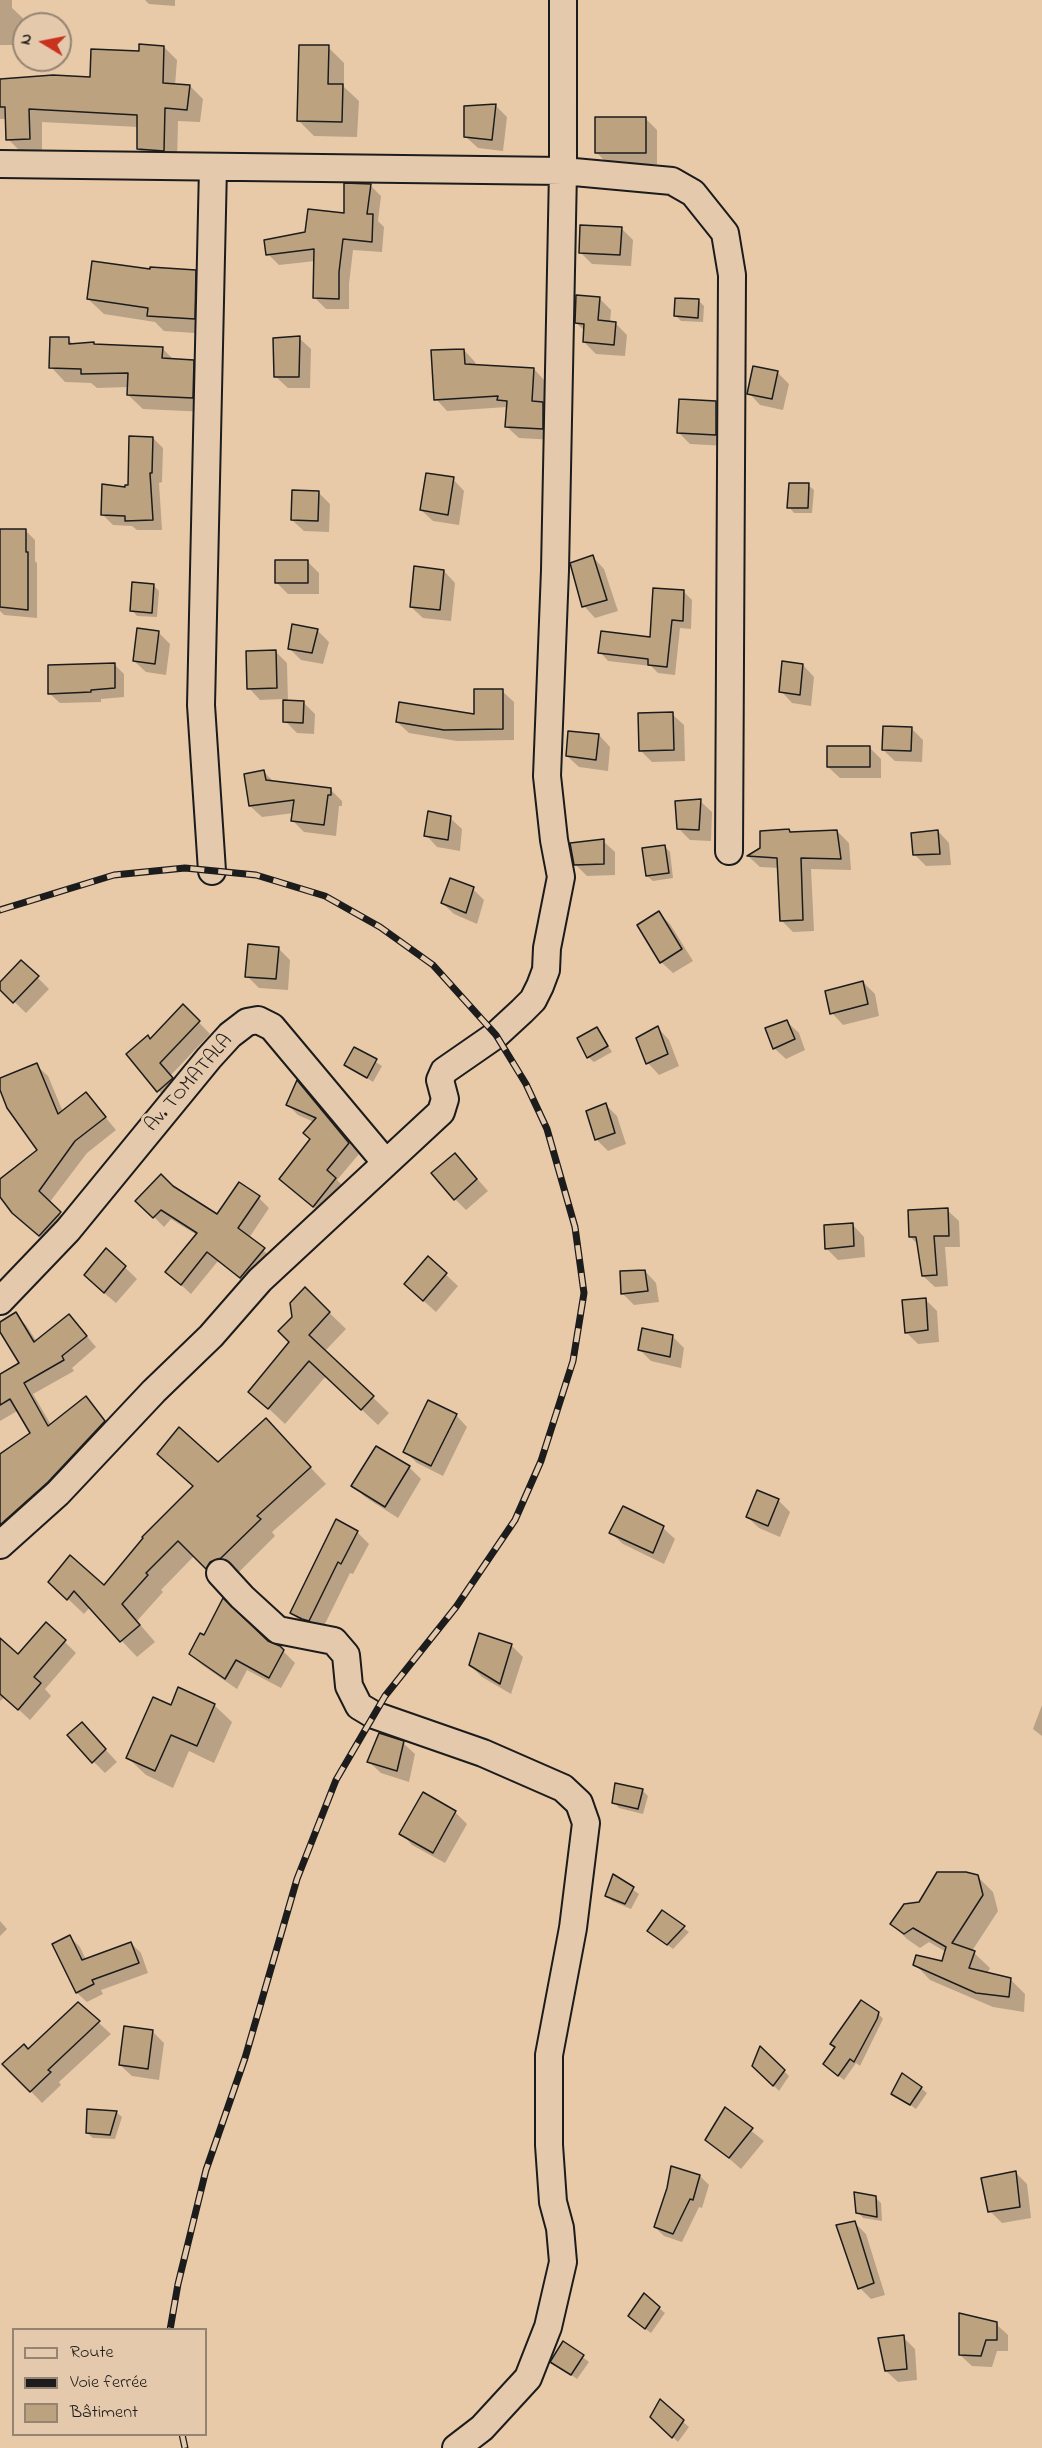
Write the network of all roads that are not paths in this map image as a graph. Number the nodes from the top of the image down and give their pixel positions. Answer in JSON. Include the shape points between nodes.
{"nodes":[{"id":1,"x":563,"y":0,"type":"edge"},
{"id":2,"x":0,"y":164,"type":"edge"},
{"id":3,"x":213,"y":167,"type":"junction"},
{"id":4,"x":563,"y":171,"type":"junction"},
{"id":5,"x":729,"y":851,"type":"dead end"},
{"id":6,"x":212,"y":871,"type":"dead end"},
{"id":7,"x":386,"y":1163,"type":"junction"},
{"id":8,"x":0,"y":1301,"type":"edge"},
{"id":9,"x":0,"y":1545,"type":"edge"},
{"id":10,"x":220,"y":1573,"type":"dead end"},
{"id":11,"x":456,"y":2448,"type":"edge"}],
"edges":[{"from":1,"to":4,"type":"street"},
{"from":2,"to":3,"type":"street"},
{"from":3,"to":4,"type":"street"},
{"from":3,"to":6,"type":"street","via":[[201,705]]},
{"from":4,"to":5,"type":"street","via":[[672,181],[693,193],[725,233],[732,275]]},
{"from":4,"to":7,"type":"street","via":[[547,776],[561,877],[546,970],[533,1000],[522,1011],[496,1035],[444,1071],[440,1080],[445,1100],[441,1112]]},
{"from":7,"to":8,"type":"street","name":"Av. TOMATALA","via":[[272,1027],[258,1020],[247,1022],[209,1058],[68,1230]]},
{"from":7,"to":9,"type":"street","via":[[260,1280],[211,1336],[58,1492]]},
{"from":10,"to":11,"type":"street","via":[[278,1630],[334,1641],[346,1655],[349,1686],[359,1706],[563,1788],[579,1803],[586,1823],[573,1928],[549,2055],[549,2145],[563,2262],[548,2327],[528,2378],[482,2428]]}]}
